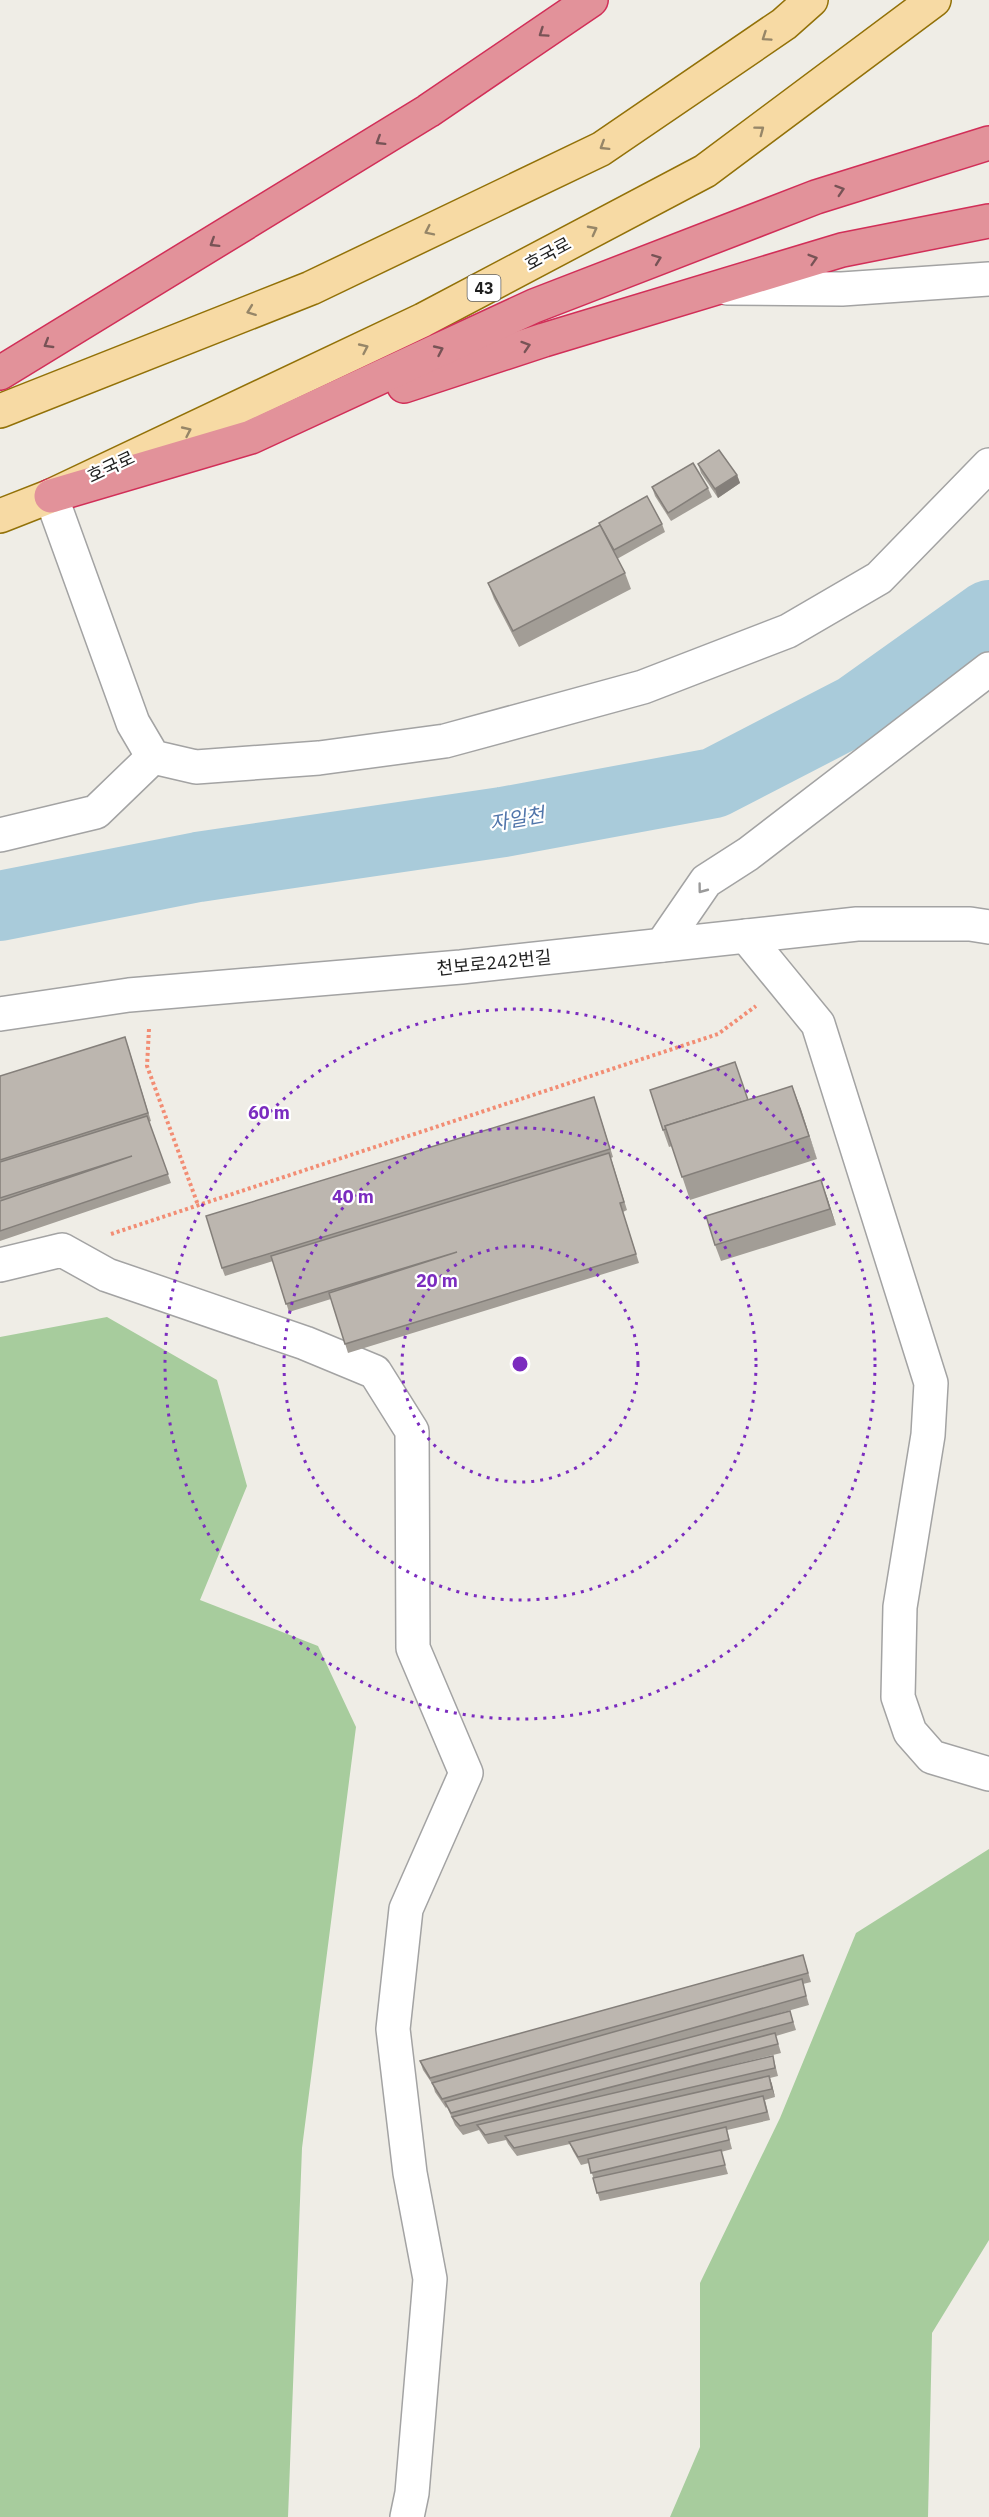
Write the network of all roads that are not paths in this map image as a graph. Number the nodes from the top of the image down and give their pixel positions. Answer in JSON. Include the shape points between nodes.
{"nodes":[{"id":1,"x":591,"y":0,"type":"edge"},
{"id":2,"x":811,"y":0,"type":"edge"},
{"id":3,"x":933,"y":0,"type":"edge"},
{"id":4,"x":989,"y":143,"type":"edge"},
{"id":5,"x":989,"y":221,"type":"edge"},
{"id":6,"x":989,"y":279,"type":"edge"},
{"id":7,"x":714,"y":288,"type":"junction"},
{"id":8,"x":0,"y":373,"type":"edge"},
{"id":9,"x":0,"y":411,"type":"edge"},
{"id":10,"x":251,"y":437,"type":"junction"},
{"id":11,"x":989,"y":465,"type":"edge"},
{"id":12,"x":51,"y":496,"type":"junction"},
{"id":13,"x":0,"y":516,"type":"edge"},
{"id":14,"x":989,"y":669,"type":"edge"},
{"id":15,"x":153,"y":757,"type":"junction"},
{"id":16,"x":0,"y":835,"type":"edge"},
{"id":17,"x":989,"y":927,"type":"edge"},
{"id":18,"x":746,"y":936,"type":"junction"},
{"id":19,"x":662,"y":945,"type":"junction"},
{"id":20,"x":0,"y":1014,"type":"edge"},
{"id":21,"x":0,"y":1265,"type":"edge"},
{"id":22,"x":989,"y":1774,"type":"edge"},
{"id":23,"x":407,"y":2517,"type":"edge"}],
"edges":[{"from":1,"to":8,"type":"highway","one_way":true,"via":[[428,111]]},
{"from":2,"to":9,"type":"main road","one_way":true,"via":[[784,24],[601,149],[311,288]]},
{"from":12,"to":3,"type":"main road","name":"호국로","number":"43","one_way":true,"via":[[423,320],[705,171]]},
{"from":10,"to":4,"type":"highway","one_way":true,"via":[[534,306],[816,197]]},
{"from":7,"to":5,"type":"highway","one_way":true,"via":[[842,250]]},
{"from":6,"to":7,"type":"street","via":[[842,289]]},
{"from":10,"to":7,"type":"highway","one_way":true},
{"from":10,"to":12,"type":"highway"},
{"from":11,"to":15,"type":"street","via":[[879,578],[788,631],[643,687],[434,742],[319,758],[196,767]]},
{"from":12,"to":13,"type":"main road","name":"호국로","number":"43"},
{"from":12,"to":15,"type":"street","via":[[133,723]]},
{"from":14,"to":19,"type":"street","one_way":true,"via":[[748,854],[706,881]]},
{"from":15,"to":16,"type":"street","via":[[96,812]]},
{"from":17,"to":18,"type":"street","name":"천보로242번길","via":[[872,923]]},
{"from":18,"to":19,"type":"street","name":"천보로242번길"},
{"from":18,"to":22,"type":"street","via":[[818,1024],[931,1383],[925,1457],[900,1607],[898,1697],[910,1732],[932,1757]]},
{"from":19,"to":20,"type":"street","name":"천보로242번길","via":[[151,993]]},
{"from":21,"to":23,"type":"street","via":[[62,1250],[107,1275],[305,1343],[375,1372],[412,1431],[413,1648],[466,1773],[406,1909],[393,2029],[410,2173],[430,2279]]}]}
